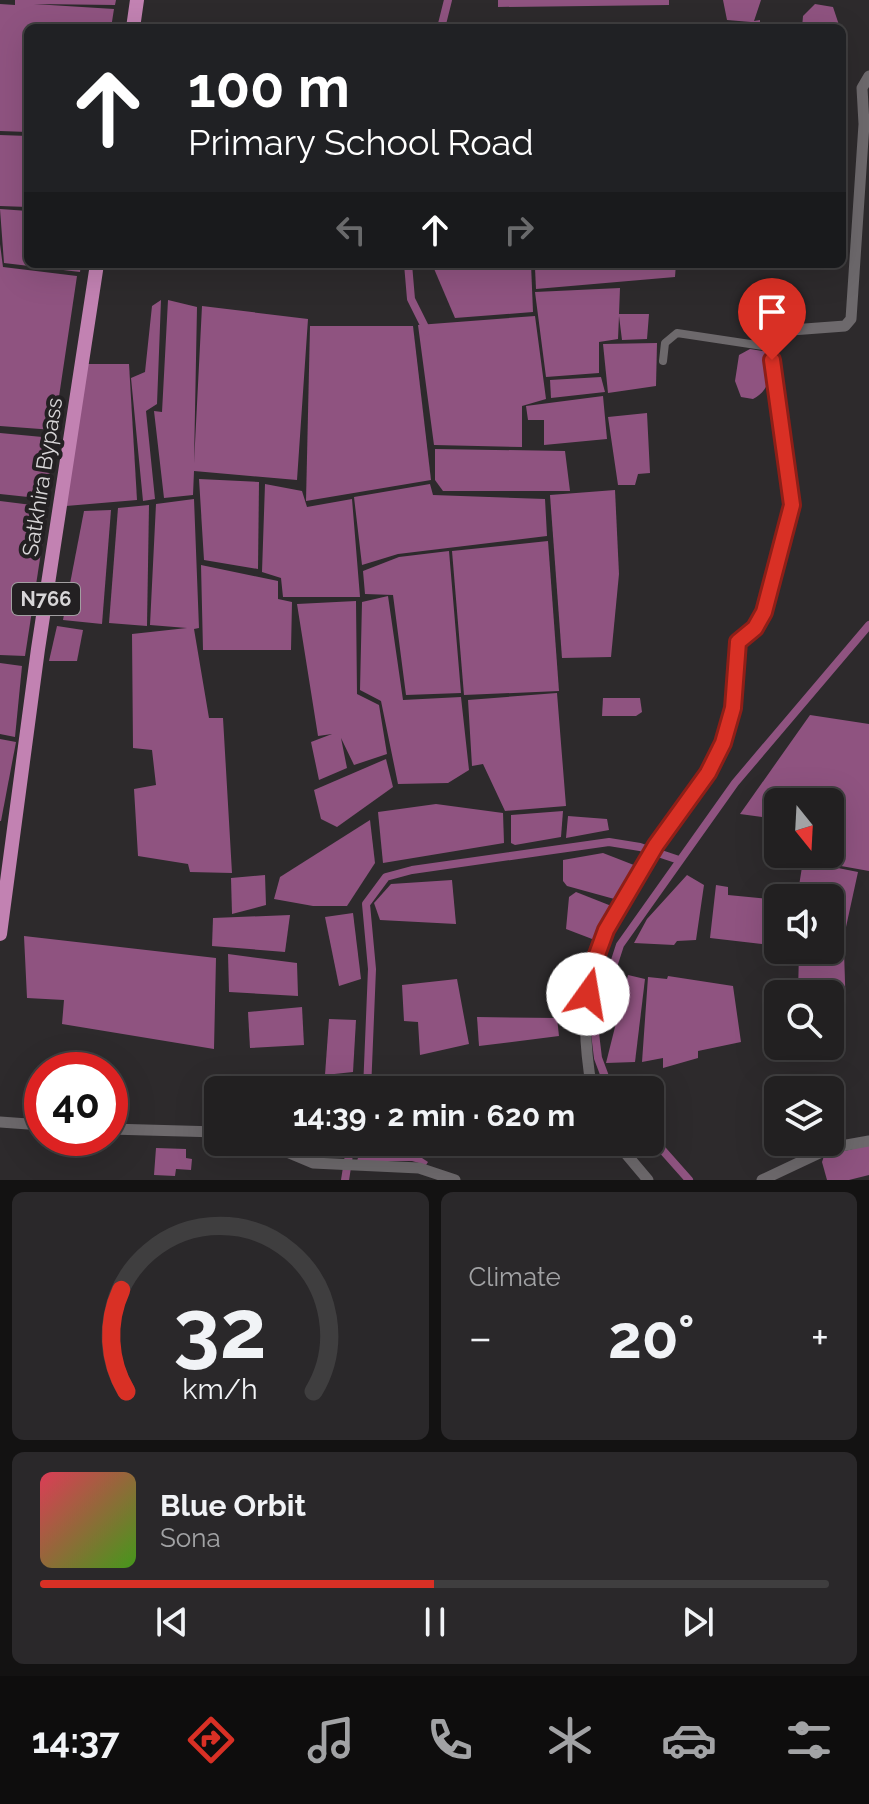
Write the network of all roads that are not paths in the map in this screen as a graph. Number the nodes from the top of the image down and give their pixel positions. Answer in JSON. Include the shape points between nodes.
{"nodes":[{"id":1,"x":137,"y":0,"type":"edge"},
{"id":2,"x":134,"y":24,"type":"edge"},
{"id":3,"x":869,"y":76,"type":"edge"},
{"id":4,"x":96,"y":268,"type":"edge"},
{"id":5,"x":770,"y":347,"type":"junction"},
{"id":6,"x":663,"y":361,"type":"dead end"},
{"id":7,"x":0,"y":934,"type":"edge"},
{"id":8,"x":590,"y":1076,"type":"edge"},
{"id":9,"x":0,"y":1122,"type":"edge"},
{"id":10,"x":24,"y":1124,"type":"edge"},
{"id":11,"x":128,"y":1130,"type":"edge"},
{"id":12,"x":204,"y":1132,"type":"edge"},
{"id":13,"x":869,"y":1141,"type":"edge"},
{"id":14,"x":296,"y":1156,"type":"edge"},
{"id":15,"x":628,"y":1156,"type":"edge"},
{"id":16,"x":455,"y":1180,"type":"edge"},
{"id":17,"x":648,"y":1180,"type":"edge"},
{"id":18,"x":762,"y":1180,"type":"edge"}],
"edges":[{"from":1,"to":2,"type":"highway"},
{"from":3,"to":5,"type":"street","via":[[862,88],[851,319],[845,326],[778,331]]},
{"from":4,"to":7,"type":"highway","name":"Satkhira Bypass","number":"N766"},
{"from":5,"to":6,"type":"street","via":[[677,333],[665,343]]},
{"from":5,"to":8,"type":"street","via":[[792,505],[764,612],[737,645],[733,708],[723,743],[606,930],[591,971],[583,1039]]},
{"from":9,"to":10,"type":"street"},
{"from":11,"to":12,"type":"street"},
{"from":13,"to":18,"type":"street","via":[[830,1148]]},
{"from":14,"to":16,"type":"street","via":[[313,1163],[419,1168]]},
{"from":15,"to":17,"type":"street"}]}
